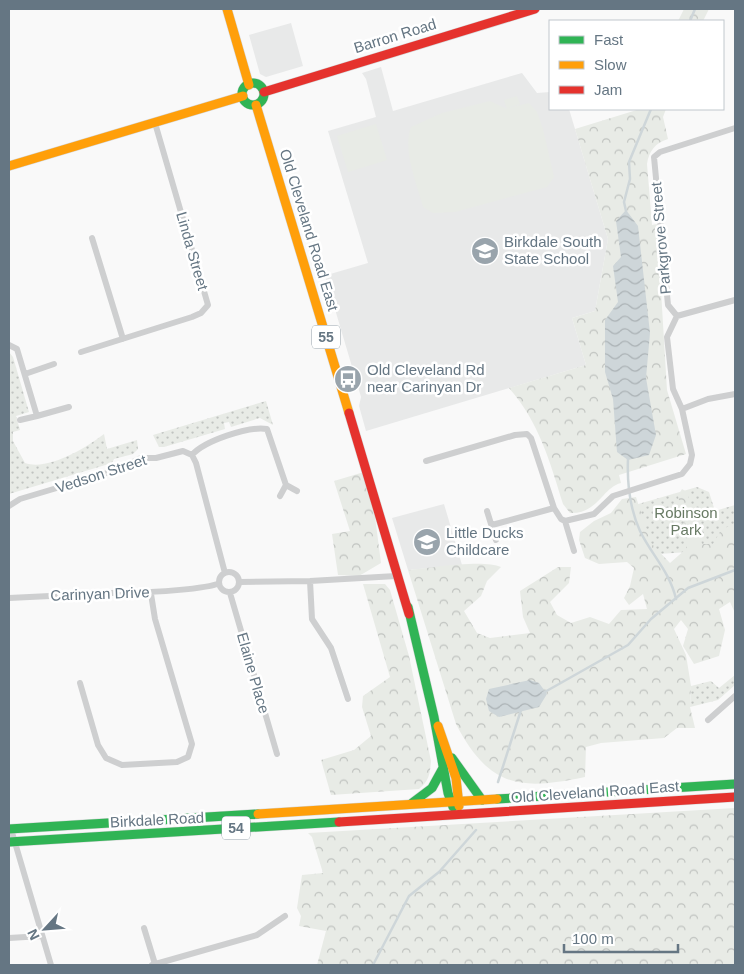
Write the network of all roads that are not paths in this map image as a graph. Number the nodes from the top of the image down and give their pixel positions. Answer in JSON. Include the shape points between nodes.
{"nodes":[{"id":1,"x":228,"y":9,"type":"edge"},
{"id":2,"x":536,"y":9,"type":"edge"},
{"id":3,"x":249,"y":85,"type":"junction"},
{"id":4,"x":264,"y":92,"type":"junction"},
{"id":5,"x":243,"y":96,"type":"junction"},
{"id":6,"x":256,"y":105,"type":"junction"},
{"id":7,"x":155,"y":123,"type":"junction"},
{"id":8,"x":735,"y":128,"type":"edge"},
{"id":9,"x":9,"y":166,"type":"edge"},
{"id":10,"x":92,"y":238,"type":"dead end"},
{"id":11,"x":735,"y":300,"type":"edge"},
{"id":12,"x":677,"y":316,"type":"junction"},
{"id":13,"x":123,"y":339,"type":"junction"},
{"id":14,"x":9,"y":345,"type":"edge"},
{"id":15,"x":81,"y":352,"type":"dead end"},
{"id":16,"x":54,"y":364,"type":"dead end"},
{"id":17,"x":25,"y":374,"type":"junction"},
{"id":18,"x":735,"y":394,"type":"edge"},
{"id":19,"x":69,"y":407,"type":"dead end"},
{"id":20,"x":682,"y":409,"type":"junction"},
{"id":21,"x":37,"y":416,"type":"junction"},
{"id":22,"x":20,"y":420,"type":"dead end"},
{"id":23,"x":192,"y":455,"type":"junction"},
{"id":24,"x":426,"y":461,"type":"dead end"},
{"id":25,"x":286,"y":486,"type":"junction"},
{"id":26,"x":297,"y":491,"type":"dead end"},
{"id":27,"x":280,"y":496,"type":"dead end"},
{"id":28,"x":9,"y":506,"type":"edge"},
{"id":29,"x":554,"y":508,"type":"junction"},
{"id":30,"x":487,"y":511,"type":"dead end"},
{"id":31,"x":565,"y":521,"type":"junction"},
{"id":32,"x":492,"y":525,"type":"junction"},
{"id":33,"x":386,"y":536,"type":"junction"},
{"id":34,"x":496,"y":540,"type":"dead end"},
{"id":35,"x":574,"y":551,"type":"dead end"},
{"id":36,"x":225,"y":573,"type":"junction"},
{"id":37,"x":396,"y":576,"type":"junction"},
{"id":38,"x":240,"y":582,"type":"junction"},
{"id":39,"x":310,"y":582,"type":"junction"},
{"id":40,"x":219,"y":583,"type":"junction"},
{"id":41,"x":230,"y":592,"type":"junction"},
{"id":42,"x":151,"y":594,"type":"junction"},
{"id":43,"x":9,"y":598,"type":"edge"},
{"id":44,"x":409,"y":614,"type":"junction"},
{"id":45,"x":80,"y":683,"type":"dead end"},
{"id":46,"x":735,"y":696,"type":"edge"},
{"id":47,"x":348,"y":699,"type":"dead end"},
{"id":48,"x":434,"y":717,"type":"junction"},
{"id":49,"x":708,"y":720,"type":"dead end"},
{"id":50,"x":448,"y":753,"type":"junction"},
{"id":51,"x":277,"y":754,"type":"dead end"},
{"id":52,"x":443,"y":767,"type":"junction"},
{"id":53,"x":735,"y":784,"type":"edge"},
{"id":54,"x":735,"y":797,"type":"edge"},
{"id":55,"x":482,"y":800,"type":"junction"},
{"id":56,"x":455,"y":801,"type":"junction"},
{"id":57,"x":412,"y":804,"type":"junction"},
{"id":58,"x":457,"y":814,"type":"junction"},
{"id":59,"x":10,"y":829,"type":"edge"},
{"id":60,"x":12,"y":842,"type":"edge"},
{"id":61,"x":285,"y":916,"type":"dead end"},
{"id":62,"x":144,"y":928,"type":"dead end"},
{"id":63,"x":42,"y":936,"type":"junction"},
{"id":64,"x":9,"y":938,"type":"edge"},
{"id":65,"x":51,"y":965,"type":"edge"},
{"id":66,"x":153,"y":965,"type":"edge"}],
"edges":[{"from":1,"to":3,"type":"main road"},
{"from":2,"to":4,"type":"main road","name":"Barron Road"},
{"from":3,"to":4,"type":"main road","via":[[258,85]]},
{"from":3,"to":5,"type":"main road"},
{"from":4,"to":6,"type":"main road","via":[[263,100]]},
{"from":5,"to":6,"type":"main road","via":[[248,103]]},
{"from":5,"to":7,"type":"main road"},
{"from":6,"to":33,"type":"main road","name":"Old Cleveland Road East","number":"55"},
{"from":7,"to":9,"type":"main road"},
{"from":7,"to":13,"type":"street","name":"Linda Street","via":[[208,304],[206,309],[192,317]]},
{"from":8,"to":12,"type":"street","name":"Parkgrove Street","via":[[660,152],[654,157],[668,305]]},
{"from":10,"to":13,"type":"street"},
{"from":11,"to":12,"type":"street"},
{"from":12,"to":20,"type":"street","via":[[667,337],[673,390]]},
{"from":13,"to":15,"type":"street","name":"Linda Street"},
{"from":14,"to":17,"type":"street","via":[[17,349]]},
{"from":16,"to":17,"type":"street"},
{"from":17,"to":21,"type":"street"},
{"from":18,"to":20,"type":"street","via":[[708,398]]},
{"from":19,"to":21,"type":"street"},
{"from":20,"to":31,"type":"street","via":[[692,454],[690,464],[682,474],[613,496],[594,514]]},
{"from":21,"to":22,"type":"street"},
{"from":23,"to":25,"type":"street","via":[[204,444],[258,427],[267,429]]},
{"from":23,"to":28,"type":"street","name":"Vedson Street","via":[[183,451],[141,458],[117,470]]},
{"from":23,"to":36,"type":"street"},
{"from":24,"to":29,"type":"street","via":[[527,434]]},
{"from":25,"to":26,"type":"street"},
{"from":25,"to":27,"type":"street"},
{"from":29,"to":31,"type":"street","via":[[560,519]]},
{"from":29,"to":32,"type":"street"},
{"from":30,"to":32,"type":"street"},
{"from":31,"to":35,"type":"street"},
{"from":32,"to":34,"type":"street"},
{"from":33,"to":37,"type":"main road","name":"Old Cleveland Road East","number":"55"},
{"from":33,"to":44,"type":"main road","name":"Old Cleveland Road East","number":"55","via":[[392,546]]},
{"from":36,"to":38,"type":"street","via":[[235,574]]},
{"from":36,"to":40,"type":"street"},
{"from":37,"to":39,"type":"street"},
{"from":37,"to":44,"type":"main road","name":"Old Cleveland Road East","number":"55"},
{"from":38,"to":39,"type":"street"},
{"from":38,"to":41,"type":"street","via":[[238,588]]},
{"from":39,"to":47,"type":"street","via":[[312,619],[331,648]]},
{"from":40,"to":41,"type":"street","via":[[223,590]]},
{"from":40,"to":42,"type":"street","name":"Carinyan Drive","via":[[208,587],[166,589]]},
{"from":41,"to":51,"type":"street","name":"Elaine Place"},
{"from":42,"to":43,"type":"street","name":"Carinyan Drive","via":[[132,592]]},
{"from":42,"to":45,"type":"street","via":[[155,619],[192,744],[183,761],[122,765],[106,758],[98,745]]},
{"from":44,"to":48,"type":"main road","name":"Old Cleveland Road East","number":"55"},
{"from":46,"to":49,"type":"street"},
{"from":48,"to":50,"type":"main road","name":"Old Cleveland Road East","number":"55"},
{"from":48,"to":52,"type":"main road","name":"Old Cleveland Road East","number":"55"},
{"from":50,"to":55,"type":"main road"},
{"from":50,"to":56,"type":"main road","name":"Old Cleveland Road East","number":"55"},
{"from":52,"to":56,"type":"main road","name":"Old Cleveland Road East","number":"55"},
{"from":52,"to":57,"type":"main road","via":[[432,788]]},
{"from":53,"to":55,"type":"main road","name":"Old Cleveland Road East","number":"54"},
{"from":54,"to":58,"type":"main road","name":"Old Cleveland Road East","number":"54"},
{"from":55,"to":56,"type":"main road","name":"Old Cleveland Road East","number":"54"},
{"from":56,"to":57,"type":"main road","name":"Birkdale Road","number":"54"},
{"from":56,"to":58,"type":"main road","name":"Old Cleveland Road East","number":"55"},
{"from":57,"to":59,"type":"main road","name":"Birkdale Road","number":"54"},
{"from":58,"to":60,"type":"main road","name":"Birkdale Road","number":"54"},
{"from":59,"to":60,"type":"street"},
{"from":60,"to":63,"type":"street"},
{"from":61,"to":66,"type":"street","via":[[257,935]]},
{"from":62,"to":66,"type":"street"},
{"from":63,"to":64,"type":"street"},
{"from":63,"to":65,"type":"street"}]}
